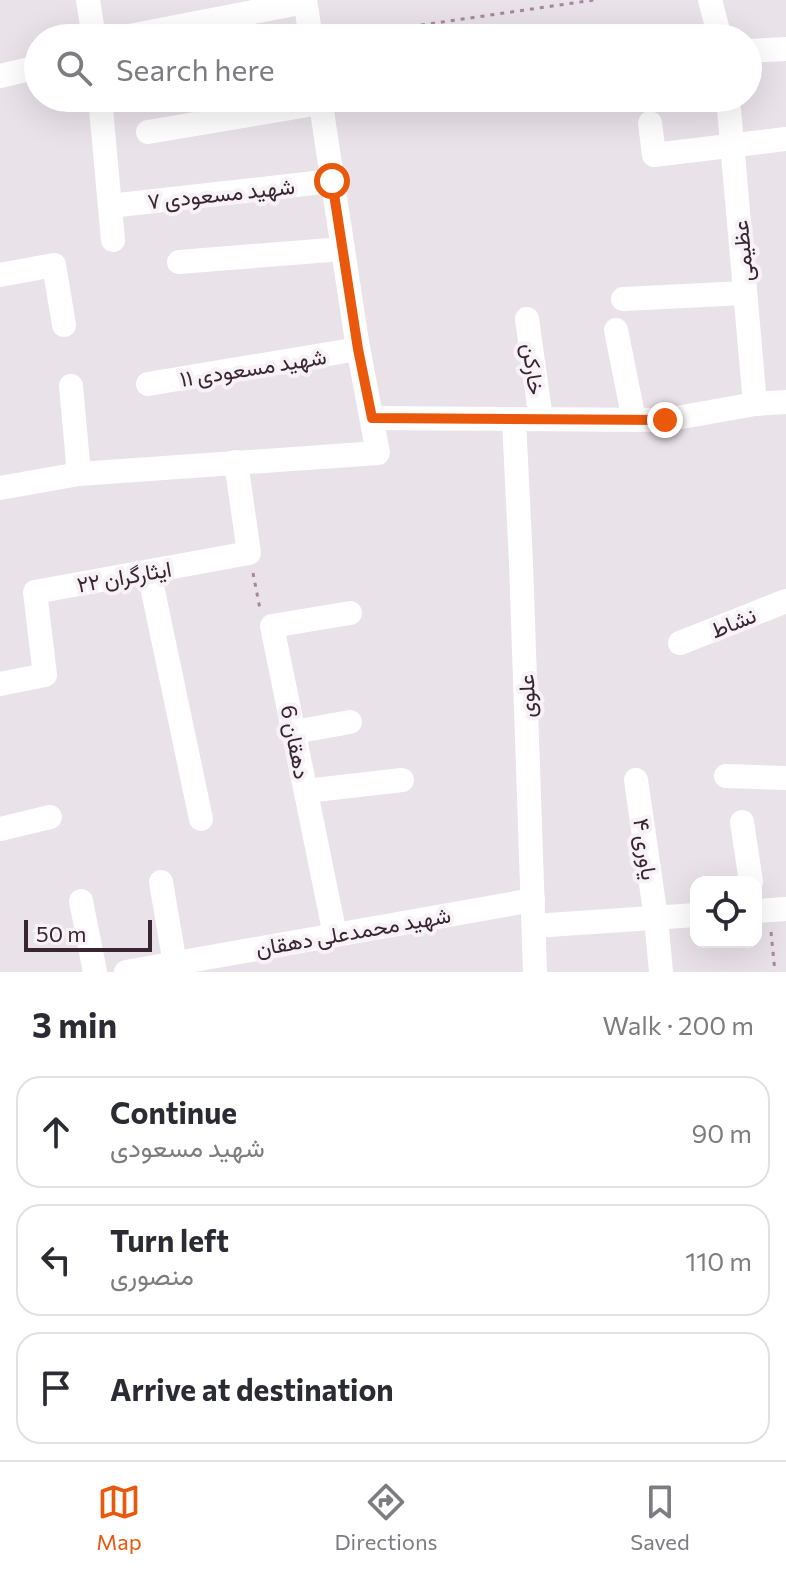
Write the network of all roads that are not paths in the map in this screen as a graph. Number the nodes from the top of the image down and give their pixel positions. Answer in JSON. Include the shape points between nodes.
{"nodes":[{"id":1,"x":88,"y":0,"type":"edge"},
{"id":2,"x":710,"y":0,"type":"edge"},
{"id":3,"x":305,"y":1,"type":"edge"},
{"id":4,"x":92,"y":24,"type":"edge"},
{"id":5,"x":202,"y":24,"type":"edge"},
{"id":6,"x":309,"y":24,"type":"edge"},
{"id":7,"x":716,"y":24,"type":"edge"},
{"id":8,"x":786,"y":49,"type":"edge"},
{"id":9,"x":762,"y":50,"type":"edge"},
{"id":10,"x":24,"y":70,"type":"edge"},
{"id":11,"x":0,"y":76,"type":"edge"},
{"id":12,"x":101,"y":112,"type":"edge"},
{"id":13,"x":256,"y":112,"type":"edge"},
{"id":14,"x":322,"y":112,"type":"edge"},
{"id":15,"x":729,"y":112,"type":"edge"},
{"id":16,"x":650,"y":123,"type":"dead end"},
{"id":17,"x":148,"y":132,"type":"dead end"},
{"id":18,"x":786,"y":139,"type":"edge"},
{"id":19,"x":732,"y":144,"type":"junction"},
{"id":20,"x":332,"y":181,"type":"junction"},
{"id":21,"x":110,"y":206,"type":"junction"},
{"id":22,"x":113,"y":240,"type":"dead end"},
{"id":23,"x":343,"y":249,"type":"junction"},
{"id":24,"x":179,"y":262,"type":"dead end"},
{"id":25,"x":0,"y":275,"type":"edge"},
{"id":26,"x":745,"y":293,"type":"junction"},
{"id":27,"x":623,"y":299,"type":"dead end"},
{"id":28,"x":527,"y":319,"type":"dead end"},
{"id":29,"x":64,"y":325,"type":"dead end"},
{"id":30,"x":616,"y":330,"type":"dead end"},
{"id":31,"x":358,"y":349,"type":"junction"},
{"id":32,"x":148,"y":384,"type":"dead end"},
{"id":33,"x":71,"y":386,"type":"dead end"},
{"id":34,"x":786,"y":402,"type":"edge"},
{"id":35,"x":755,"y":404,"type":"junction"},
{"id":36,"x":372,"y":418,"type":"junction"},
{"id":37,"x":541,"y":419,"type":"junction"},
{"id":38,"x":514,"y":420,"type":"junction"},
{"id":39,"x":634,"y":420,"type":"junction"},
{"id":40,"x":236,"y":462,"type":"junction"},
{"id":41,"x":79,"y":474,"type":"junction"},
{"id":42,"x":0,"y":488,"type":"edge"},
{"id":43,"x":149,"y":572,"type":"junction"},
{"id":44,"x":786,"y":601,"type":"edge"},
{"id":45,"x":350,"y":613,"type":"dead end"},
{"id":46,"x":680,"y":643,"type":"dead end"},
{"id":47,"x":0,"y":684,"type":"edge"},
{"id":48,"x":350,"y":722,"type":"dead end"},
{"id":49,"x":294,"y":732,"type":"junction"},
{"id":50,"x":726,"y":776,"type":"dead end"},
{"id":51,"x":786,"y":778,"type":"edge"},
{"id":52,"x":402,"y":780,"type":"dead end"},
{"id":53,"x":636,"y":780,"type":"dead end"},
{"id":54,"x":306,"y":791,"type":"junction"},
{"id":55,"x":50,"y":817,"type":"dead end"},
{"id":56,"x":201,"y":819,"type":"dead end"},
{"id":57,"x":742,"y":822,"type":"dead end"},
{"id":58,"x":0,"y":829,"type":"edge"},
{"id":59,"x":750,"y":876,"type":"edge"},
{"id":60,"x":161,"y":882,"type":"dead end"},
{"id":61,"x":533,"y":900,"type":"junction"},
{"id":62,"x":81,"y":901,"type":"dead end"},
{"id":63,"x":690,"y":915,"type":"edge"},
{"id":64,"x":656,"y":918,"type":"junction"},
{"id":65,"x":534,"y":926,"type":"junction"},
{"id":66,"x":335,"y":935,"type":"junction"},
{"id":67,"x":175,"y":964,"type":"junction"},
{"id":68,"x":225,"y":964,"type":"edge"},
{"id":69,"x":95,"y":972,"type":"edge"},
{"id":70,"x":126,"y":972,"type":"edge"},
{"id":71,"x":535,"y":972,"type":"edge"},
{"id":72,"x":661,"y":972,"type":"edge"}],
"edges":[{"from":1,"to":4,"type":"street"},
{"from":2,"to":7,"type":"street"},
{"from":3,"to":5,"type":"street"},
{"from":3,"to":6,"type":"street"},
{"from":8,"to":9,"type":"street"},
{"from":10,"to":11,"type":"street"},
{"from":12,"to":21,"type":"street"},
{"from":13,"to":17,"type":"street"},
{"from":14,"to":20,"type":"street"},
{"from":15,"to":19,"type":"street","name":"عظیمی"},
{"from":16,"to":19,"type":"street","via":[[654,155]]},
{"from":18,"to":19,"type":"street"},
{"from":19,"to":26,"type":"street","name":"عظیمی"},
{"from":20,"to":21,"type":"street","name":"شهید مسعودی ۷"},
{"from":20,"to":23,"type":"street"},
{"from":21,"to":22,"type":"street"},
{"from":23,"to":24,"type":"street"},
{"from":23,"to":31,"type":"street"},
{"from":25,"to":29,"type":"street","via":[[54,265]]},
{"from":26,"to":27,"type":"street"},
{"from":26,"to":35,"type":"street","name":"عظیمی"},
{"from":28,"to":37,"type":"street","name":"خارکن"},
{"from":30,"to":39,"type":"street"},
{"from":31,"to":32,"type":"street","name":"شهید مسعودی ۱۱"},
{"from":31,"to":36,"type":"street"},
{"from":33,"to":41,"type":"street"},
{"from":34,"to":35,"type":"street"},
{"from":35,"to":39,"type":"street","via":[[665,420]]},
{"from":36,"to":38,"type":"street"},
{"from":36,"to":40,"type":"street","via":[[378,453]]},
{"from":37,"to":38,"type":"street"},
{"from":37,"to":39,"type":"street"},
{"from":38,"to":61,"type":"street","name":"علوی"},
{"from":40,"to":41,"type":"street"},
{"from":40,"to":43,"type":"street","name":"ایثارگران ۲۲","via":[[249,553]]},
{"from":41,"to":42,"type":"street"},
{"from":43,"to":47,"type":"street","name":"ایثارگران ۲۲","via":[[35,592],[45,675]]},
{"from":43,"to":56,"type":"street"},
{"from":44,"to":46,"type":"street","name":"نشاط"},
{"from":45,"to":49,"type":"street","name":"دهقان 6","via":[[272,626]]},
{"from":48,"to":49,"type":"street"},
{"from":49,"to":54,"type":"street","name":"دهقان 6"},
{"from":50,"to":51,"type":"street"},
{"from":52,"to":54,"type":"street"},
{"from":53,"to":64,"type":"street","name":"یاوری ۴"},
{"from":54,"to":66,"type":"street","name":"دهقان 6"},
{"from":55,"to":58,"type":"street"},
{"from":57,"to":59,"type":"street"},
{"from":60,"to":67,"type":"street"},
{"from":61,"to":65,"type":"street","name":"علوی"},
{"from":61,"to":66,"type":"street","name":"شهید محمدعلی دهقان"},
{"from":62,"to":69,"type":"street"},
{"from":63,"to":64,"type":"street"},
{"from":64,"to":65,"type":"street"},
{"from":64,"to":72,"type":"street","name":"یاوری ۴"},
{"from":65,"to":71,"type":"street","name":"علوی"},
{"from":66,"to":68,"type":"street","name":"شهید محمدعلی دهقان"},
{"from":67,"to":68,"type":"street","name":"شهید محمدعلی دهقان"},
{"from":67,"to":70,"type":"street","name":"شهید محمدعلی دهقان"}]}
